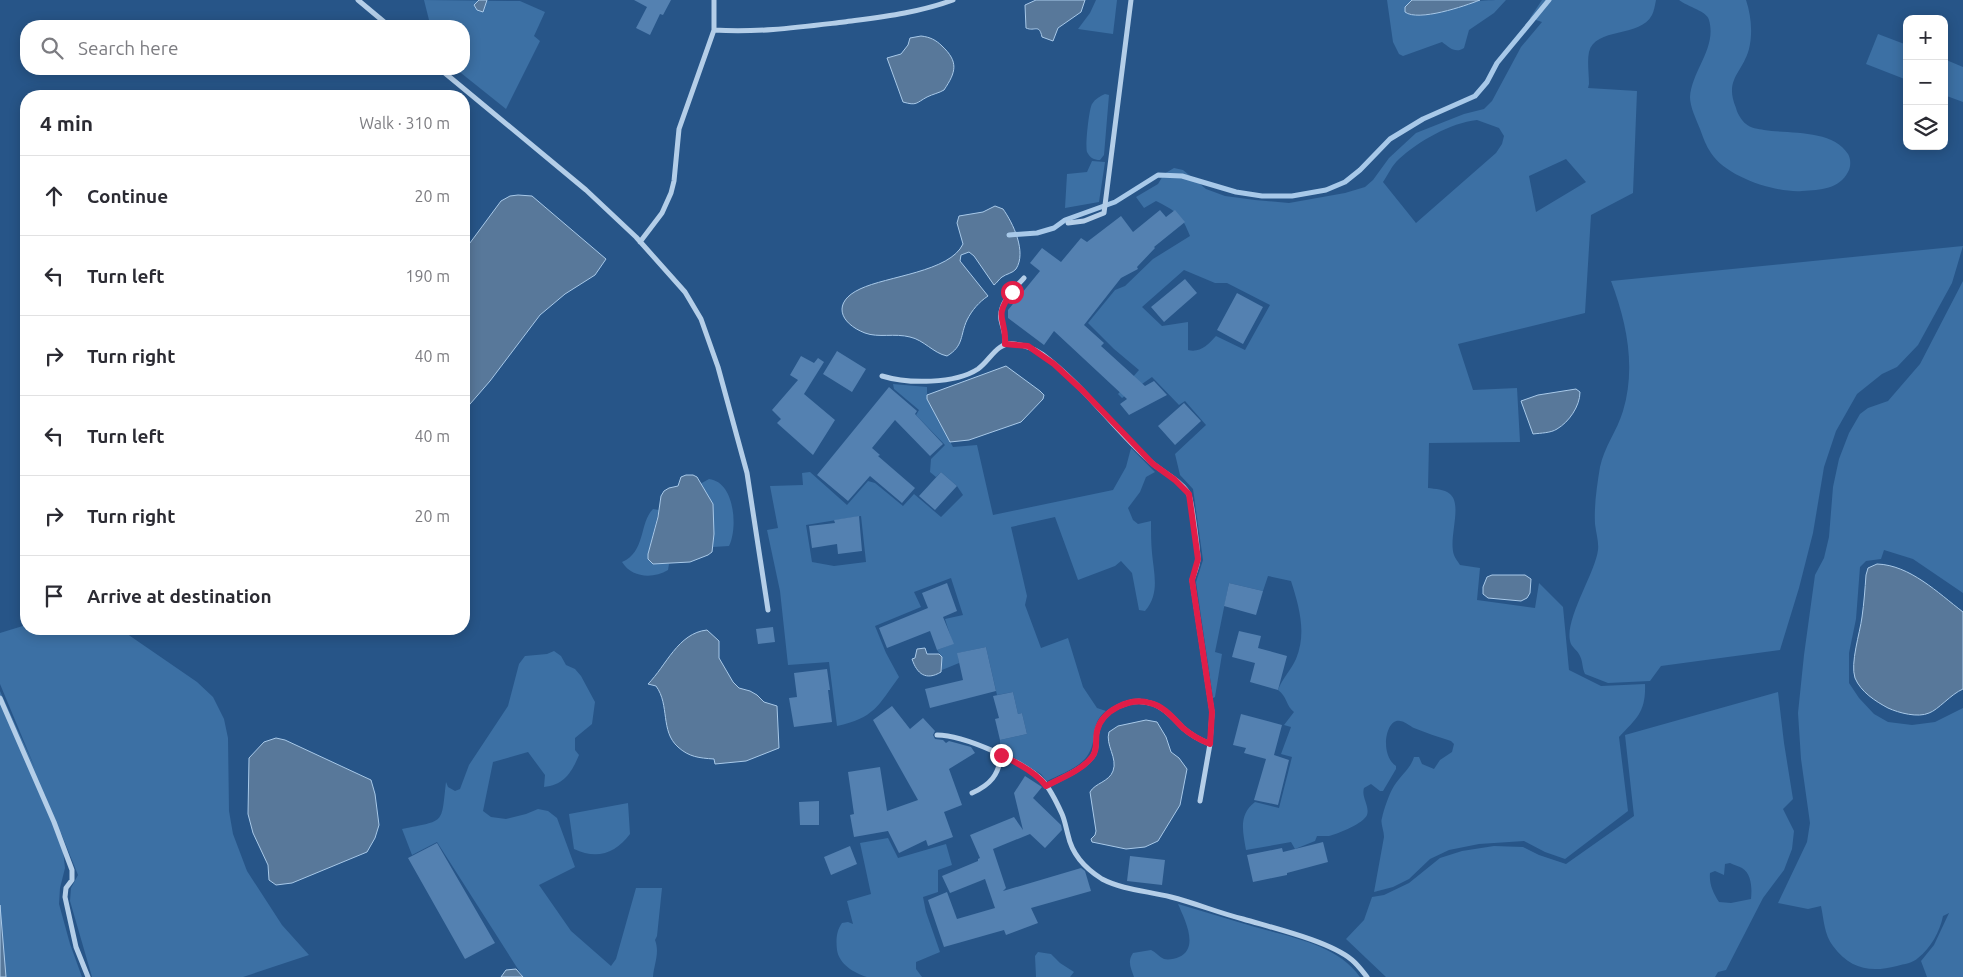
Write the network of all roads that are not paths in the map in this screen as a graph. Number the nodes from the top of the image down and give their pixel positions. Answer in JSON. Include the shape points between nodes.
{"nodes":[{"id":1,"x":358,"y":0,"type":"edge"},
{"id":2,"x":714,"y":0,"type":"edge"},
{"id":3,"x":953,"y":0,"type":"edge"},
{"id":4,"x":1131,"y":0,"type":"edge"},
{"id":5,"x":382,"y":20,"type":"edge"},
{"id":6,"x":714,"y":30,"type":"junction"},
{"id":7,"x":447,"y":75,"type":"edge"},
{"id":8,"x":465,"y":90,"type":"edge"},
{"id":9,"x":470,"y":94,"type":"edge"},
{"id":10,"x":1068,"y":223,"type":"dead end"},
{"id":11,"x":640,"y":242,"type":"junction"},
{"id":12,"x":1024,"y":278,"type":"dead end"},
{"id":13,"x":1005,"y":344,"type":"junction"},
{"id":14,"x":882,"y":376,"type":"dead end"},
{"id":15,"x":768,"y":610,"type":"dead end"},
{"id":16,"x":0,"y":698,"type":"edge"},
{"id":17,"x":937,"y":735,"type":"dead end"},
{"id":18,"x":1210,"y":744,"type":"junction"},
{"id":19,"x":1001,"y":755,"type":"junction"},
{"id":20,"x":1046,"y":786,"type":"junction"},
{"id":21,"x":972,"y":793,"type":"dead end"},
{"id":22,"x":1200,"y":801,"type":"dead end"},
{"id":23,"x":88,"y":977,"type":"edge"},
{"id":24,"x":1367,"y":977,"type":"edge"}],
"edges":[{"from":1,"to":5,"type":"street"},
{"from":2,"to":6,"type":"street"},
{"from":3,"to":6,"type":"street","via":[[935,7],[846,21],[739,32]]},
{"from":4,"to":10,"type":"street","via":[[1104,213]]},
{"from":6,"to":11,"type":"street","via":[[679,129],[671,193],[662,213]]},
{"from":7,"to":8,"type":"street"},
{"from":9,"to":11,"type":"street","via":[[586,190]]},
{"from":11,"to":15,"type":"street","via":[[685,292],[701,320],[715,360],[747,472]]},
{"from":12,"to":13,"type":"street","via":[[1000,312]]},
{"from":13,"to":14,"type":"street","via":[[980,368],[960,376],[927,381]]},
{"from":13,"to":18,"type":"street","via":[[1028,346],[1054,364],[1153,464],[1189,494],[1198,559],[1192,580],[1212,712]]},
{"from":16,"to":23,"type":"street","via":[[72,870],[65,898],[76,948]]},
{"from":17,"to":19,"type":"street","via":[[963,738]]},
{"from":18,"to":20,"type":"street","via":[[1193,736],[1168,713],[1151,703],[1130,703],[1118,707],[1104,718],[1097,731],[1093,757]]},
{"from":18,"to":22,"type":"street"},
{"from":19,"to":20,"type":"street","via":[[1029,771]]},
{"from":19,"to":21,"type":"street","via":[[993,780]]},
{"from":20,"to":24,"type":"street","via":[[1062,815],[1075,853],[1088,869],[1102,879],[1315,942],[1353,960]]}]}
